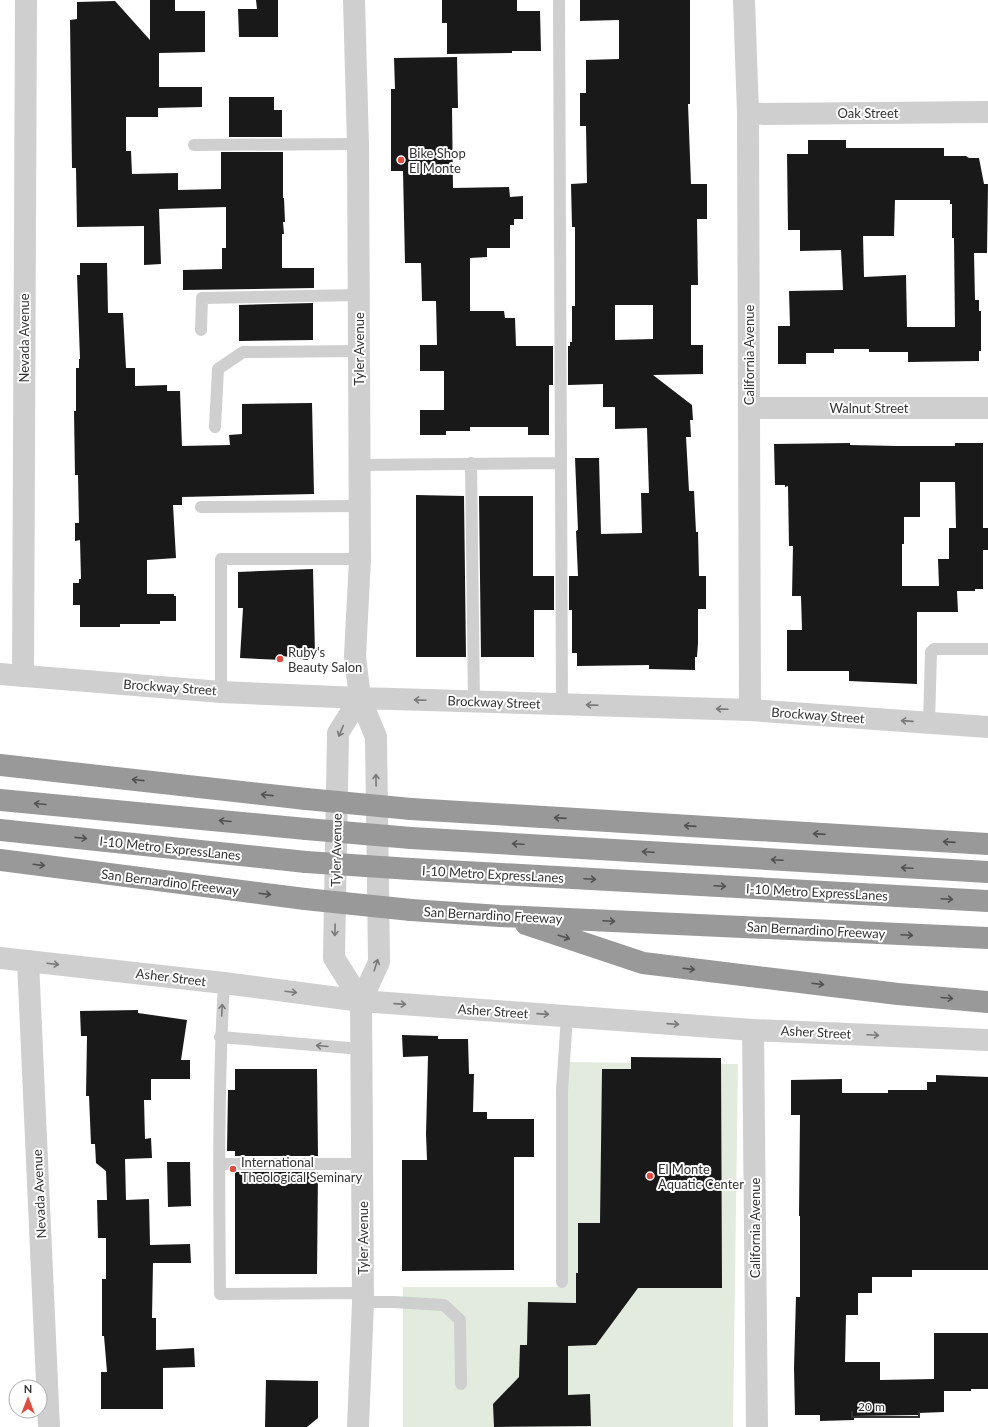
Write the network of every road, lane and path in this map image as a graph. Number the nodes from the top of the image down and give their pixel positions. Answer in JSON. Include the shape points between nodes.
{"nodes":[{"id":1,"x":26,"y":0,"type":"edge"},
{"id":2,"x":354,"y":0,"type":"edge"},
{"id":3,"x":559,"y":0,"type":"edge"},
{"id":4,"x":744,"y":0,"type":"edge"},
{"id":5,"x":988,"y":112,"type":"edge"},
{"id":6,"x":748,"y":114,"type":"junction"},
{"id":7,"x":358,"y":144,"type":"junction"},
{"id":8,"x":194,"y":145,"type":"dead end"},
{"id":9,"x":359,"y":295,"type":"junction"},
{"id":10,"x":201,"y":330,"type":"dead end"},
{"id":11,"x":358,"y":351,"type":"junction"},
{"id":12,"x":749,"y":408,"type":"junction"},
{"id":13,"x":988,"y":408,"type":"edge"},
{"id":14,"x":214,"y":427,"type":"dead end"},
{"id":15,"x":471,"y":463,"type":"junction"},
{"id":16,"x":561,"y":463,"type":"junction"},
{"id":17,"x":359,"y":464,"type":"junction"},
{"id":18,"x":359,"y":506,"type":"junction"},
{"id":19,"x":201,"y":507,"type":"dead end"},
{"id":20,"x":360,"y":559,"type":"junction"},
{"id":21,"x":988,"y":649,"type":"edge"},
{"id":22,"x":0,"y":674,"type":"edge"},
{"id":23,"x":22,"y":676,"type":"junction"},
{"id":24,"x":221,"y":692,"type":"junction"},
{"id":25,"x":360,"y":698,"type":"junction"},
{"id":26,"x":474,"y":701,"type":"junction"},
{"id":27,"x":562,"y":704,"type":"junction"},
{"id":28,"x":750,"y":710,"type":"junction"},
{"id":29,"x":929,"y":723,"type":"junction"},
{"id":30,"x":988,"y":727,"type":"edge"},
{"id":31,"x":0,"y":765,"type":"edge"},
{"id":32,"x":0,"y":800,"type":"edge"},
{"id":33,"x":0,"y":830,"type":"edge"},
{"id":34,"x":988,"y":844,"type":"edge"},
{"id":35,"x":0,"y":860,"type":"edge"},
{"id":36,"x":988,"y":872,"type":"edge"},
{"id":37,"x":988,"y":901,"type":"edge"},
{"id":38,"x":500,"y":916,"type":"junction"},
{"id":39,"x":988,"y":938,"type":"edge"},
{"id":40,"x":0,"y":958,"type":"edge"},
{"id":41,"x":28,"y":961,"type":"junction"},
{"id":42,"x":224,"y":983,"type":"junction"},
{"id":43,"x":361,"y":1001,"type":"junction"},
{"id":44,"x":988,"y":1002,"type":"edge"},
{"id":45,"x":567,"y":1016,"type":"junction"},
{"id":46,"x":753,"y":1030,"type":"junction"},
{"id":47,"x":220,"y":1037,"type":"junction"},
{"id":48,"x":988,"y":1040,"type":"edge"},
{"id":49,"x":361,"y":1049,"type":"junction"},
{"id":50,"x":219,"y":1164,"type":"junction"},
{"id":51,"x":362,"y":1164,"type":"junction"},
{"id":52,"x":562,"y":1282,"type":"dead end"},
{"id":53,"x":363,"y":1298,"type":"junction"},
{"id":54,"x":460,"y":1384,"type":"dead end"},
{"id":55,"x":49,"y":1427,"type":"edge"},
{"id":56,"x":358,"y":1427,"type":"edge"},
{"id":57,"x":757,"y":1427,"type":"edge"}],
"edges":[{"from":1,"to":23,"type":"street","name":"Nevada Avenue"},
{"from":2,"to":7,"type":"street","name":"Tyler Avenue"},
{"from":3,"to":16,"type":"lane"},
{"from":4,"to":6,"type":"street","name":"California Avenue"},
{"from":5,"to":6,"type":"street","name":"Oak Street"},
{"from":6,"to":12,"type":"street","name":"California Avenue"},
{"from":7,"to":8,"type":"lane"},
{"from":7,"to":9,"type":"street","name":"Tyler Avenue"},
{"from":9,"to":10,"type":"lane","via":[[202,298]]},
{"from":9,"to":11,"type":"street","name":"Tyler Avenue"},
{"from":11,"to":14,"type":"lane","via":[[243,352],[218,369]]},
{"from":11,"to":17,"type":"street","name":"Tyler Avenue"},
{"from":12,"to":13,"type":"street","name":"Walnut Street"},
{"from":12,"to":28,"type":"street","name":"California Avenue"},
{"from":15,"to":16,"type":"lane"},
{"from":15,"to":17,"type":"lane"},
{"from":15,"to":26,"type":"lane"},
{"from":16,"to":27,"type":"lane"},
{"from":17,"to":18,"type":"street","name":"Tyler Avenue"},
{"from":18,"to":19,"type":"lane"},
{"from":18,"to":20,"type":"street","name":"Tyler Avenue"},
{"from":20,"to":24,"type":"lane","via":[[221,559]]},
{"from":20,"to":25,"type":"street","name":"Tyler Avenue","via":[[355,656]]},
{"from":21,"to":29,"type":"lane","via":[[934,649],[931,652]]},
{"from":22,"to":23,"type":"street","name":"Brockway Street"},
{"from":23,"to":24,"type":"street","name":"Brockway Street"},
{"from":24,"to":25,"type":"street","name":"Brockway Street"},
{"from":26,"to":25,"type":"street","name":"Brockway Street","one_way":true},
{"from":43,"to":25,"type":"street","name":"Tyler Avenue","one_way":true,"via":[[379,962],[376,737]]},
{"from":25,"to":43,"type":"street","name":"Tyler Avenue","one_way":true,"via":[[338,733],[334,958]]},
{"from":26,"to":27,"type":"street","name":"Brockway Street"},
{"from":28,"to":27,"type":"street","name":"Brockway Street","one_way":true},
{"from":29,"to":28,"type":"street","name":"Brockway Street","one_way":true},
{"from":29,"to":30,"type":"street","name":"Brockway Street"},
{"from":34,"to":31,"type":"highway","one_way":true,"bridge":true,"via":[[411,809]]},
{"from":36,"to":32,"type":"highway","one_way":true,"bridge":true,"via":[[411,838]]},
{"from":33,"to":37,"type":"highway","name":"I-10 Metro ExpressLanes","one_way":true,"bridge":true,"via":[[306,862]]},
{"from":35,"to":38,"type":"highway","name":"San Bernardino Freeway","one_way":true,"bridge":true,"via":[[305,899]]},
{"from":38,"to":39,"type":"highway","name":"San Bernardino Freeway","one_way":true},
{"from":38,"to":44,"type":"highway","one_way":true,"via":[[643,963],[898,994]]},
{"from":40,"to":41,"type":"street","name":"Asher Street"},
{"from":41,"to":42,"type":"street","name":"Asher Street","one_way":true},
{"from":41,"to":55,"type":"street","name":"Nevada Avenue"},
{"from":42,"to":43,"type":"street","name":"Asher Street","one_way":true},
{"from":47,"to":42,"type":"lane","one_way":true},
{"from":43,"to":45,"type":"street","name":"Asher Street","one_way":true},
{"from":43,"to":49,"type":"street","name":"Tyler Avenue"},
{"from":45,"to":46,"type":"street","name":"Asher Street","one_way":true},
{"from":45,"to":52,"type":"lane","via":[[562,1091]]},
{"from":46,"to":48,"type":"street","name":"Asher Street","one_way":true},
{"from":46,"to":57,"type":"street","name":"California Avenue"},
{"from":49,"to":47,"type":"lane","one_way":true},
{"from":47,"to":50,"type":"lane"},
{"from":49,"to":51,"type":"street","name":"Tyler Avenue"},
{"from":50,"to":51,"type":"lane"},
{"from":50,"to":53,"type":"lane","via":[[220,1294]]},
{"from":51,"to":53,"type":"street","name":"Tyler Avenue"},
{"from":53,"to":54,"type":"lane","via":[[444,1305],[460,1320]]},
{"from":53,"to":56,"type":"street","name":"Tyler Avenue"}]}
